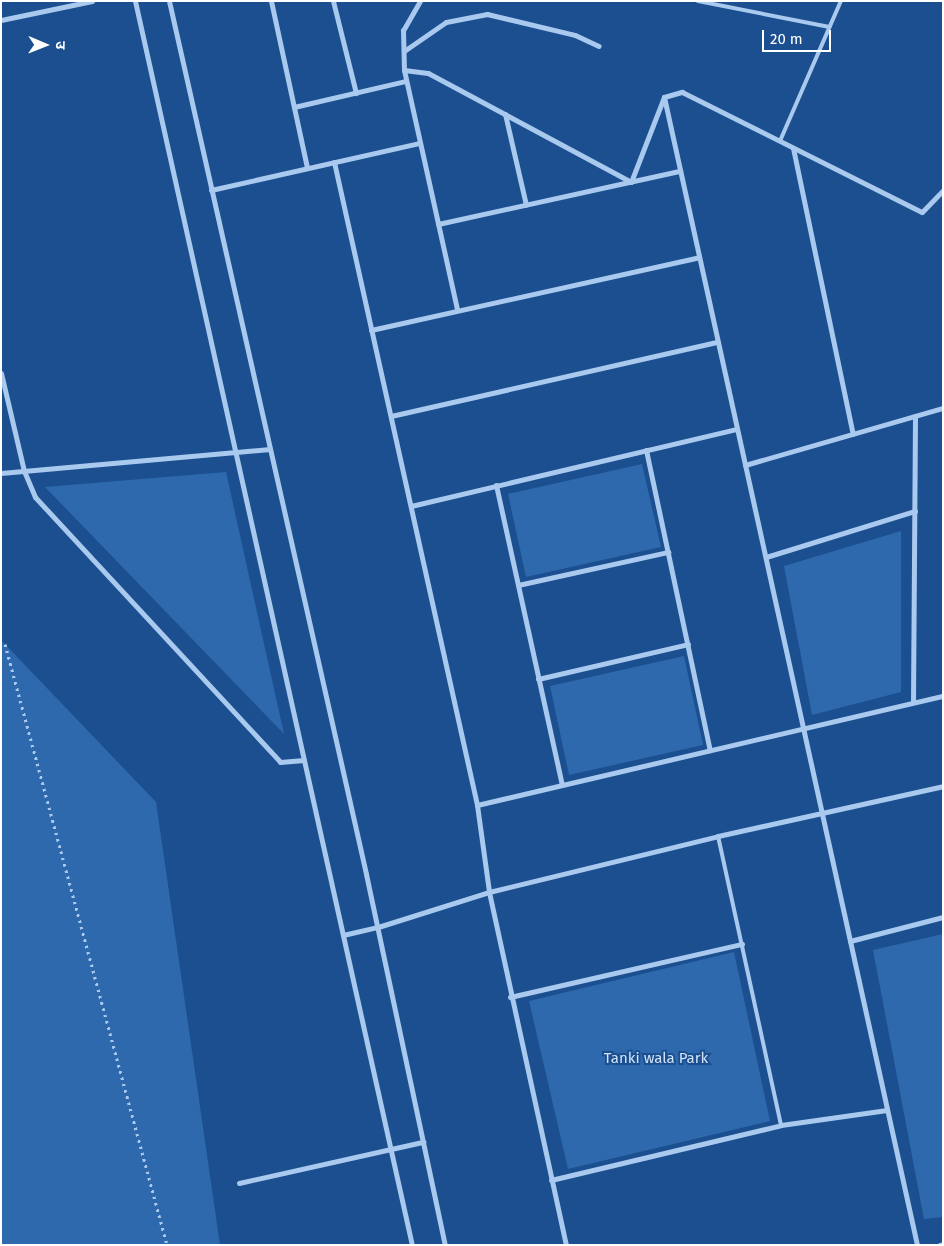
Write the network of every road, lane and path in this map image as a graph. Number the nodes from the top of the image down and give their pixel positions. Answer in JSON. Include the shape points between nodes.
{"nodes":[{"id":1,"x":92,"y":1,"type":"edge"},
{"id":2,"x":135,"y":1,"type":"edge"},
{"id":3,"x":169,"y":1,"type":"edge"},
{"id":4,"x":271,"y":1,"type":"edge"},
{"id":5,"x":333,"y":1,"type":"edge"},
{"id":6,"x":420,"y":1,"type":"edge"},
{"id":7,"x":698,"y":1,"type":"edge"},
{"id":8,"x":842,"y":1,"type":"edge"},
{"id":9,"x":1,"y":20,"type":"edge"},
{"id":10,"x":829,"y":27,"type":"junction"},
{"id":11,"x":599,"y":46,"type":"dead end"},
{"id":12,"x":404,"y":51,"type":"junction"},
{"id":13,"x":404,"y":70,"type":"junction"},
{"id":14,"x":406,"y":81,"type":"junction"},
{"id":15,"x":356,"y":93,"type":"junction"},
{"id":16,"x":664,"y":97,"type":"junction"},
{"id":17,"x":294,"y":107,"type":"junction"},
{"id":18,"x":505,"y":114,"type":"junction"},
{"id":19,"x":780,"y":141,"type":"junction"},
{"id":20,"x":418,"y":143,"type":"junction"},
{"id":21,"x":793,"y":148,"type":"junction"},
{"id":22,"x":334,"y":162,"type":"junction"},
{"id":23,"x":307,"y":168,"type":"junction"},
{"id":24,"x":680,"y":170,"type":"junction"},
{"id":25,"x":632,"y":182,"type":"junction"},
{"id":26,"x":211,"y":190,"type":"junction"},
{"id":27,"x":943,"y":190,"type":"edge"},
{"id":28,"x":526,"y":205,"type":"junction"},
{"id":29,"x":438,"y":224,"type":"junction"},
{"id":30,"x":699,"y":257,"type":"junction"},
{"id":31,"x":457,"y":310,"type":"junction"},
{"id":32,"x":372,"y":330,"type":"junction"},
{"id":33,"x":718,"y":342,"type":"junction"},
{"id":34,"x":1,"y":373,"type":"edge"},
{"id":35,"x":943,"y":408,"type":"edge"},
{"id":36,"x":391,"y":416,"type":"junction"},
{"id":37,"x":915,"y":416,"type":"junction"},
{"id":38,"x":737,"y":428,"type":"junction"},
{"id":39,"x":853,"y":434,"type":"junction"},
{"id":40,"x":270,"y":449,"type":"junction"},
{"id":41,"x":646,"y":450,"type":"junction"},
{"id":42,"x":236,"y":452,"type":"junction"},
{"id":43,"x":745,"y":465,"type":"junction"},
{"id":44,"x":24,"y":471,"type":"junction"},
{"id":45,"x":1,"y":473,"type":"edge"},
{"id":46,"x":496,"y":485,"type":"junction"},
{"id":47,"x":411,"y":506,"type":"junction"},
{"id":48,"x":915,"y":511,"type":"junction"},
{"id":49,"x":668,"y":552,"type":"junction"},
{"id":50,"x":766,"y":557,"type":"junction"},
{"id":51,"x":518,"y":585,"type":"junction"},
{"id":52,"x":5,"y":644,"type":"dead end"},
{"id":53,"x":688,"y":644,"type":"junction"},
{"id":54,"x":538,"y":679,"type":"junction"},
{"id":55,"x":943,"y":696,"type":"edge"},
{"id":56,"x":913,"y":702,"type":"junction"},
{"id":57,"x":803,"y":727,"type":"junction"},
{"id":58,"x":710,"y":750,"type":"junction"},
{"id":59,"x":304,"y":760,"type":"junction"},
{"id":60,"x":562,"y":785,"type":"junction"},
{"id":61,"x":943,"y":786,"type":"edge"},
{"id":62,"x":477,"y":805,"type":"junction"},
{"id":63,"x":823,"y":814,"type":"junction"},
{"id":64,"x":718,"y":836,"type":"junction"},
{"id":65,"x":489,"y":892,"type":"junction"},
{"id":66,"x":943,"y":917,"type":"edge"},
{"id":67,"x":378,"y":928,"type":"junction"},
{"id":68,"x":343,"y":935,"type":"junction"},
{"id":69,"x":850,"y":942,"type":"junction"},
{"id":70,"x":742,"y":944,"type":"junction"},
{"id":71,"x":510,"y":996,"type":"junction"},
{"id":72,"x":887,"y":1110,"type":"junction"},
{"id":73,"x":781,"y":1125,"type":"junction"},
{"id":74,"x":423,"y":1142,"type":"junction"},
{"id":75,"x":391,"y":1149,"type":"junction"},
{"id":76,"x":551,"y":1180,"type":"junction"},
{"id":77,"x":239,"y":1183,"type":"dead end"},
{"id":78,"x":167,"y":1245,"type":"edge"},
{"id":79,"x":412,"y":1245,"type":"edge"},
{"id":80,"x":446,"y":1245,"type":"edge"},
{"id":81,"x":566,"y":1245,"type":"edge"},
{"id":82,"x":917,"y":1245,"type":"edge"}],
"edges":[{"from":1,"to":9,"type":"street"},
{"from":2,"to":42,"type":"street"},
{"from":3,"to":26,"type":"street"},
{"from":4,"to":17,"type":"street"},
{"from":5,"to":15,"type":"street"},
{"from":6,"to":12,"type":"street","via":[[403,30]]},
{"from":7,"to":10,"type":"lane"},
{"from":8,"to":10,"type":"lane"},
{"from":10,"to":19,"type":"lane"},
{"from":11,"to":12,"type":"street","via":[[575,35],[487,14],[446,22]]},
{"from":12,"to":13,"type":"street"},
{"from":13,"to":14,"type":"street"},
{"from":13,"to":18,"type":"street","via":[[428,73]]},
{"from":14,"to":15,"type":"street"},
{"from":14,"to":20,"type":"street"},
{"from":15,"to":17,"type":"street"},
{"from":16,"to":19,"type":"street","via":[[682,92]]},
{"from":16,"to":24,"type":"street"},
{"from":16,"to":25,"type":"street"},
{"from":17,"to":23,"type":"street"},
{"from":18,"to":25,"type":"street"},
{"from":18,"to":28,"type":"street"},
{"from":19,"to":21,"type":"street"},
{"from":20,"to":22,"type":"street"},
{"from":20,"to":29,"type":"street"},
{"from":21,"to":27,"type":"street","via":[[922,212]]},
{"from":21,"to":39,"type":"street"},
{"from":22,"to":23,"type":"street"},
{"from":22,"to":32,"type":"street"},
{"from":23,"to":26,"type":"street"},
{"from":24,"to":25,"type":"street"},
{"from":24,"to":30,"type":"street"},
{"from":25,"to":28,"type":"street"},
{"from":26,"to":40,"type":"street"},
{"from":28,"to":29,"type":"street"},
{"from":29,"to":31,"type":"street"},
{"from":30,"to":31,"type":"street"},
{"from":30,"to":33,"type":"street"},
{"from":31,"to":32,"type":"street"},
{"from":32,"to":36,"type":"street"},
{"from":33,"to":36,"type":"street"},
{"from":33,"to":38,"type":"street"},
{"from":34,"to":44,"type":"street"},
{"from":35,"to":37,"type":"street"},
{"from":36,"to":47,"type":"street"},
{"from":37,"to":39,"type":"street"},
{"from":37,"to":48,"type":"street"},
{"from":38,"to":41,"type":"street"},
{"from":38,"to":43,"type":"street"},
{"from":39,"to":43,"type":"street"},
{"from":40,"to":42,"type":"street"},
{"from":40,"to":67,"type":"street"},
{"from":41,"to":46,"type":"street"},
{"from":41,"to":49,"type":"street"},
{"from":42,"to":44,"type":"street"},
{"from":42,"to":59,"type":"street"},
{"from":43,"to":50,"type":"street"},
{"from":44,"to":45,"type":"street"},
{"from":44,"to":59,"type":"street","via":[[35,497],[280,762]]},
{"from":46,"to":47,"type":"street"},
{"from":46,"to":51,"type":"street"},
{"from":47,"to":62,"type":"street"},
{"from":48,"to":50,"type":"street"},
{"from":48,"to":56,"type":"street"},
{"from":49,"to":51,"type":"street"},
{"from":49,"to":53,"type":"street"},
{"from":50,"to":57,"type":"street"},
{"from":51,"to":54,"type":"street"},
{"from":52,"to":78,"type":"path"},
{"from":53,"to":54,"type":"street"},
{"from":53,"to":58,"type":"street"},
{"from":54,"to":60,"type":"street"},
{"from":55,"to":56,"type":"street"},
{"from":56,"to":57,"type":"street"},
{"from":57,"to":58,"type":"street"},
{"from":57,"to":63,"type":"street"},
{"from":58,"to":60,"type":"street"},
{"from":59,"to":68,"type":"street"},
{"from":60,"to":62,"type":"street"},
{"from":61,"to":63,"type":"street"},
{"from":62,"to":65,"type":"street"},
{"from":63,"to":64,"type":"street"},
{"from":63,"to":69,"type":"street"},
{"from":64,"to":65,"type":"street"},
{"from":64,"to":70,"type":"lane"},
{"from":65,"to":67,"type":"street"},
{"from":65,"to":71,"type":"street"},
{"from":66,"to":69,"type":"street"},
{"from":67,"to":68,"type":"street"},
{"from":67,"to":74,"type":"street"},
{"from":68,"to":75,"type":"street"},
{"from":69,"to":72,"type":"street"},
{"from":70,"to":71,"type":"street"},
{"from":70,"to":73,"type":"lane"},
{"from":71,"to":76,"type":"street"},
{"from":72,"to":73,"type":"street"},
{"from":72,"to":82,"type":"street"},
{"from":73,"to":76,"type":"street"},
{"from":74,"to":75,"type":"street"},
{"from":74,"to":80,"type":"street"},
{"from":75,"to":77,"type":"street"},
{"from":75,"to":79,"type":"street"},
{"from":76,"to":81,"type":"street"}]}
